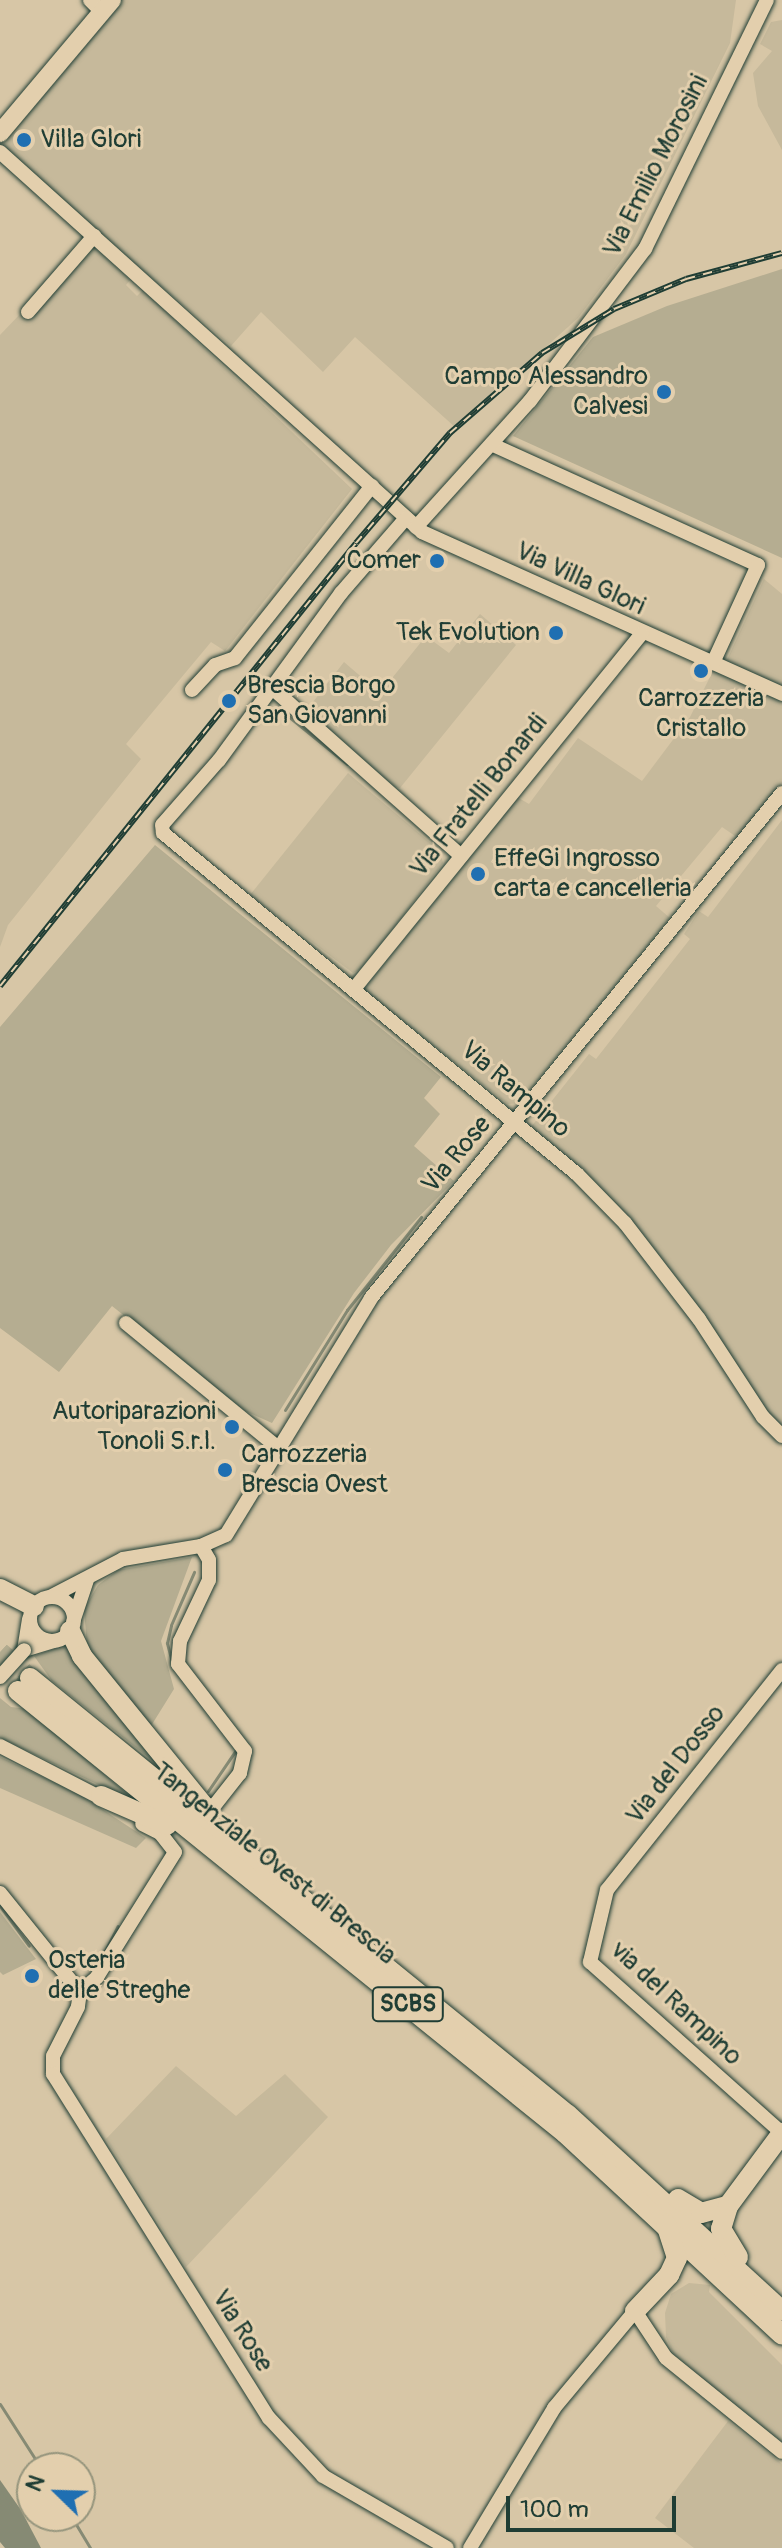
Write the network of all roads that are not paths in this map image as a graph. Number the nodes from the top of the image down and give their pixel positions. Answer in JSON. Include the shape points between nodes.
{"nodes":[{"id":1,"x":767,"y":0,"type":"edge"},
{"id":2,"x":101,"y":4,"type":"edge"},
{"id":3,"x":0,"y":133,"type":"edge"},
{"id":4,"x":0,"y":152,"type":"edge"},
{"id":5,"x":94,"y":236,"type":"junction"},
{"id":6,"x":28,"y":312,"type":"dead end"},
{"id":7,"x":493,"y":445,"type":"junction"},
{"id":8,"x":372,"y":486,"type":"junction"},
{"id":9,"x":411,"y":523,"type":"junction"},
{"id":10,"x":641,"y":634,"type":"junction"},
{"id":11,"x":713,"y":663,"type":"junction"},
{"id":12,"x":272,"y":688,"type":"junction"},
{"id":13,"x":192,"y":690,"type":"dead end"},
{"id":14,"x":782,"y":694,"type":"edge"},
{"id":15,"x":782,"y":793,"type":"edge"},
{"id":16,"x":163,"y":833,"type":"joint"},
{"id":17,"x":461,"y":856,"type":"junction"},
{"id":18,"x":354,"y":989,"type":"junction"},
{"id":19,"x":517,"y":1121,"type":"junction"},
{"id":20,"x":126,"y":1323,"type":"dead end"},
{"id":21,"x":782,"y":1436,"type":"edge"},
{"id":22,"x":277,"y":1447,"type":"junction"},
{"id":23,"x":201,"y":1546,"type":"junction"},
{"id":24,"x":87,"y":1580,"type":"junction"},
{"id":25,"x":0,"y":1589,"type":"edge"},
{"id":26,"x":38,"y":1606,"type":"junction"},
{"id":27,"x":66,"y":1631,"type":"junction"},
{"id":28,"x":24,"y":1650,"type":"junction"},
{"id":29,"x":782,"y":1670,"type":"edge"},
{"id":30,"x":0,"y":1677,"type":"edge"},
{"id":31,"x":24,"y":1684,"type":"tunnel mouth"},
{"id":32,"x":0,"y":1746,"type":"edge"},
{"id":33,"x":101,"y":1796,"type":"junction"},
{"id":34,"x":214,"y":1806,"type":"dead end"},
{"id":35,"x":254,"y":1872,"type":"junction"},
{"id":36,"x":607,"y":1890,"type":"joint"},
{"id":37,"x":0,"y":1893,"type":"edge"},
{"id":38,"x":80,"y":1992,"type":"junction"},
{"id":39,"x":782,"y":2133,"type":"edge"},
{"id":40,"x":637,"y":2174,"type":"junction"},
{"id":41,"x":728,"y":2206,"type":"junction"},
{"id":42,"x":665,"y":2221,"type":"junction"},
{"id":43,"x":669,"y":2275,"type":"junction"},
{"id":44,"x":752,"y":2281,"type":"junction"},
{"id":45,"x":729,"y":2282,"type":"junction"},
{"id":46,"x":635,"y":2311,"type":"junction"},
{"id":47,"x":782,"y":2311,"type":"edge"},
{"id":48,"x":782,"y":2335,"type":"edge"},
{"id":49,"x":782,"y":2452,"type":"edge"},
{"id":50,"x":447,"y":2548,"type":"edge"},
{"id":51,"x":470,"y":2548,"type":"edge"}],
"edges":[{"from":1,"to":7,"type":"street","name":"Via Emilio Morosini","via":[[645,249]]},
{"from":2,"to":3,"type":"main road"},
{"from":4,"to":5,"type":"street","name":"Via Villa Glori"},
{"from":5,"to":6,"type":"street"},
{"from":5,"to":8,"type":"street","name":"Via Villa Glori"},
{"from":7,"to":9,"type":"street","name":"Via Emilio Morosini"},
{"from":7,"to":11,"type":"street","via":[[758,565]]},
{"from":8,"to":9,"type":"street","name":"Via Villa Glori"},
{"from":8,"to":13,"type":"street","via":[[235,658],[215,665]]},
{"from":9,"to":10,"type":"street","name":"Via Villa Glori"},
{"from":9,"to":12,"type":"street","name":"Via Emilio Morosini","via":[[341,593]]},
{"from":10,"to":11,"type":"street","name":"Via Villa Glori"},
{"from":10,"to":17,"type":"street","name":"Via Fratelli Bonardi"},
{"from":11,"to":14,"type":"street","name":"Via Villa Glori"},
{"from":12,"to":16,"type":"street","name":"Via Emilio Morosini","via":[[162,825]]},
{"from":12,"to":17,"type":"street"},
{"from":15,"to":19,"type":"street","name":"Via Rose"},
{"from":16,"to":18,"type":"street","name":"Via Rampino"},
{"from":17,"to":18,"type":"street","name":"Via Fratelli Bonardi"},
{"from":18,"to":19,"type":"street","name":"Via Rampino"},
{"from":19,"to":21,"type":"street","name":"Via Rampino","via":[[625,1223],[699,1319],[763,1417]]},
{"from":19,"to":22,"type":"street","name":"Via Rose","via":[[371,1298]]},
{"from":20,"to":22,"type":"street"},
{"from":22,"to":23,"type":"street","name":"Via Rose","via":[[233,1526],[218,1541]]},
{"from":23,"to":24,"type":"street","via":[[123,1559]]},
{"from":23,"to":34,"type":"street","via":[[209,1560],[209,1580],[180,1641],[178,1664],[245,1751],[240,1773]]},
{"from":24,"to":26,"type":"street"},
{"from":24,"to":27,"type":"street"},
{"from":25,"to":26,"type":"highway"},
{"from":26,"to":27,"type":"street","via":[[65,1601]]},
{"from":26,"to":27,"type":"street","via":[[33,1631]]},
{"from":26,"to":28,"type":"street"},
{"from":27,"to":28,"type":"street"},
{"from":27,"to":35,"type":"highway","via":[[188,1788],[242,1841]]},
{"from":28,"to":30,"type":"street","bridge":true},
{"from":29,"to":36,"type":"street","name":"Via del Dosso"},
{"from":31,"to":35,"type":"highway","name":"Tangenziale Ovest di Brescia","number":"SCBS"},
{"from":32,"to":33,"type":"street"},
{"from":33,"to":35,"type":"highway","via":[[163,1821],[221,1868]]},
{"from":33,"to":38,"type":"street","via":[[160,1833],[175,1852],[97,1977]]},
{"from":35,"to":40,"type":"highway","name":"Tangenziale Ovest di Brescia","number":"SCBS"},
{"from":35,"to":42,"type":"highway","name":"Tangenziale Ovest di Brescia","number":"SCBS"},
{"from":36,"to":39,"type":"street","name":"via del Rampino","via":[[590,1962]]},
{"from":37,"to":38,"type":"street"},
{"from":38,"to":50,"type":"street","name":"Via Rose","via":[[53,2056],[56,2081],[286,2442],[340,2488]]},
{"from":39,"to":41,"type":"highway"},
{"from":40,"to":41,"type":"highway","via":[[690,2209],[712,2213]]},
{"from":40,"to":44,"type":"highway","name":"Tangenziale Ovest di Brescia","number":"SCBS"},
{"from":41,"to":44,"type":"highway","via":[[721,2229]]},
{"from":42,"to":43,"type":"highway","via":[[677,2258]]},
{"from":42,"to":45,"type":"highway","name":"Tangenziale Ovest di Brescia","number":"SCBS"},
{"from":43,"to":45,"type":"highway","via":[[705,2269]]},
{"from":43,"to":46,"type":"highway"},
{"from":44,"to":47,"type":"highway","name":"Tangenziale Ovest di Brescia","number":"SCBS"},
{"from":45,"to":48,"type":"highway","name":"Tangenziale Ovest di Brescia","number":"SCBS"},
{"from":46,"to":49,"type":"street","via":[[666,2358]]},
{"from":46,"to":51,"type":"street","via":[[554,2408]]}]}
